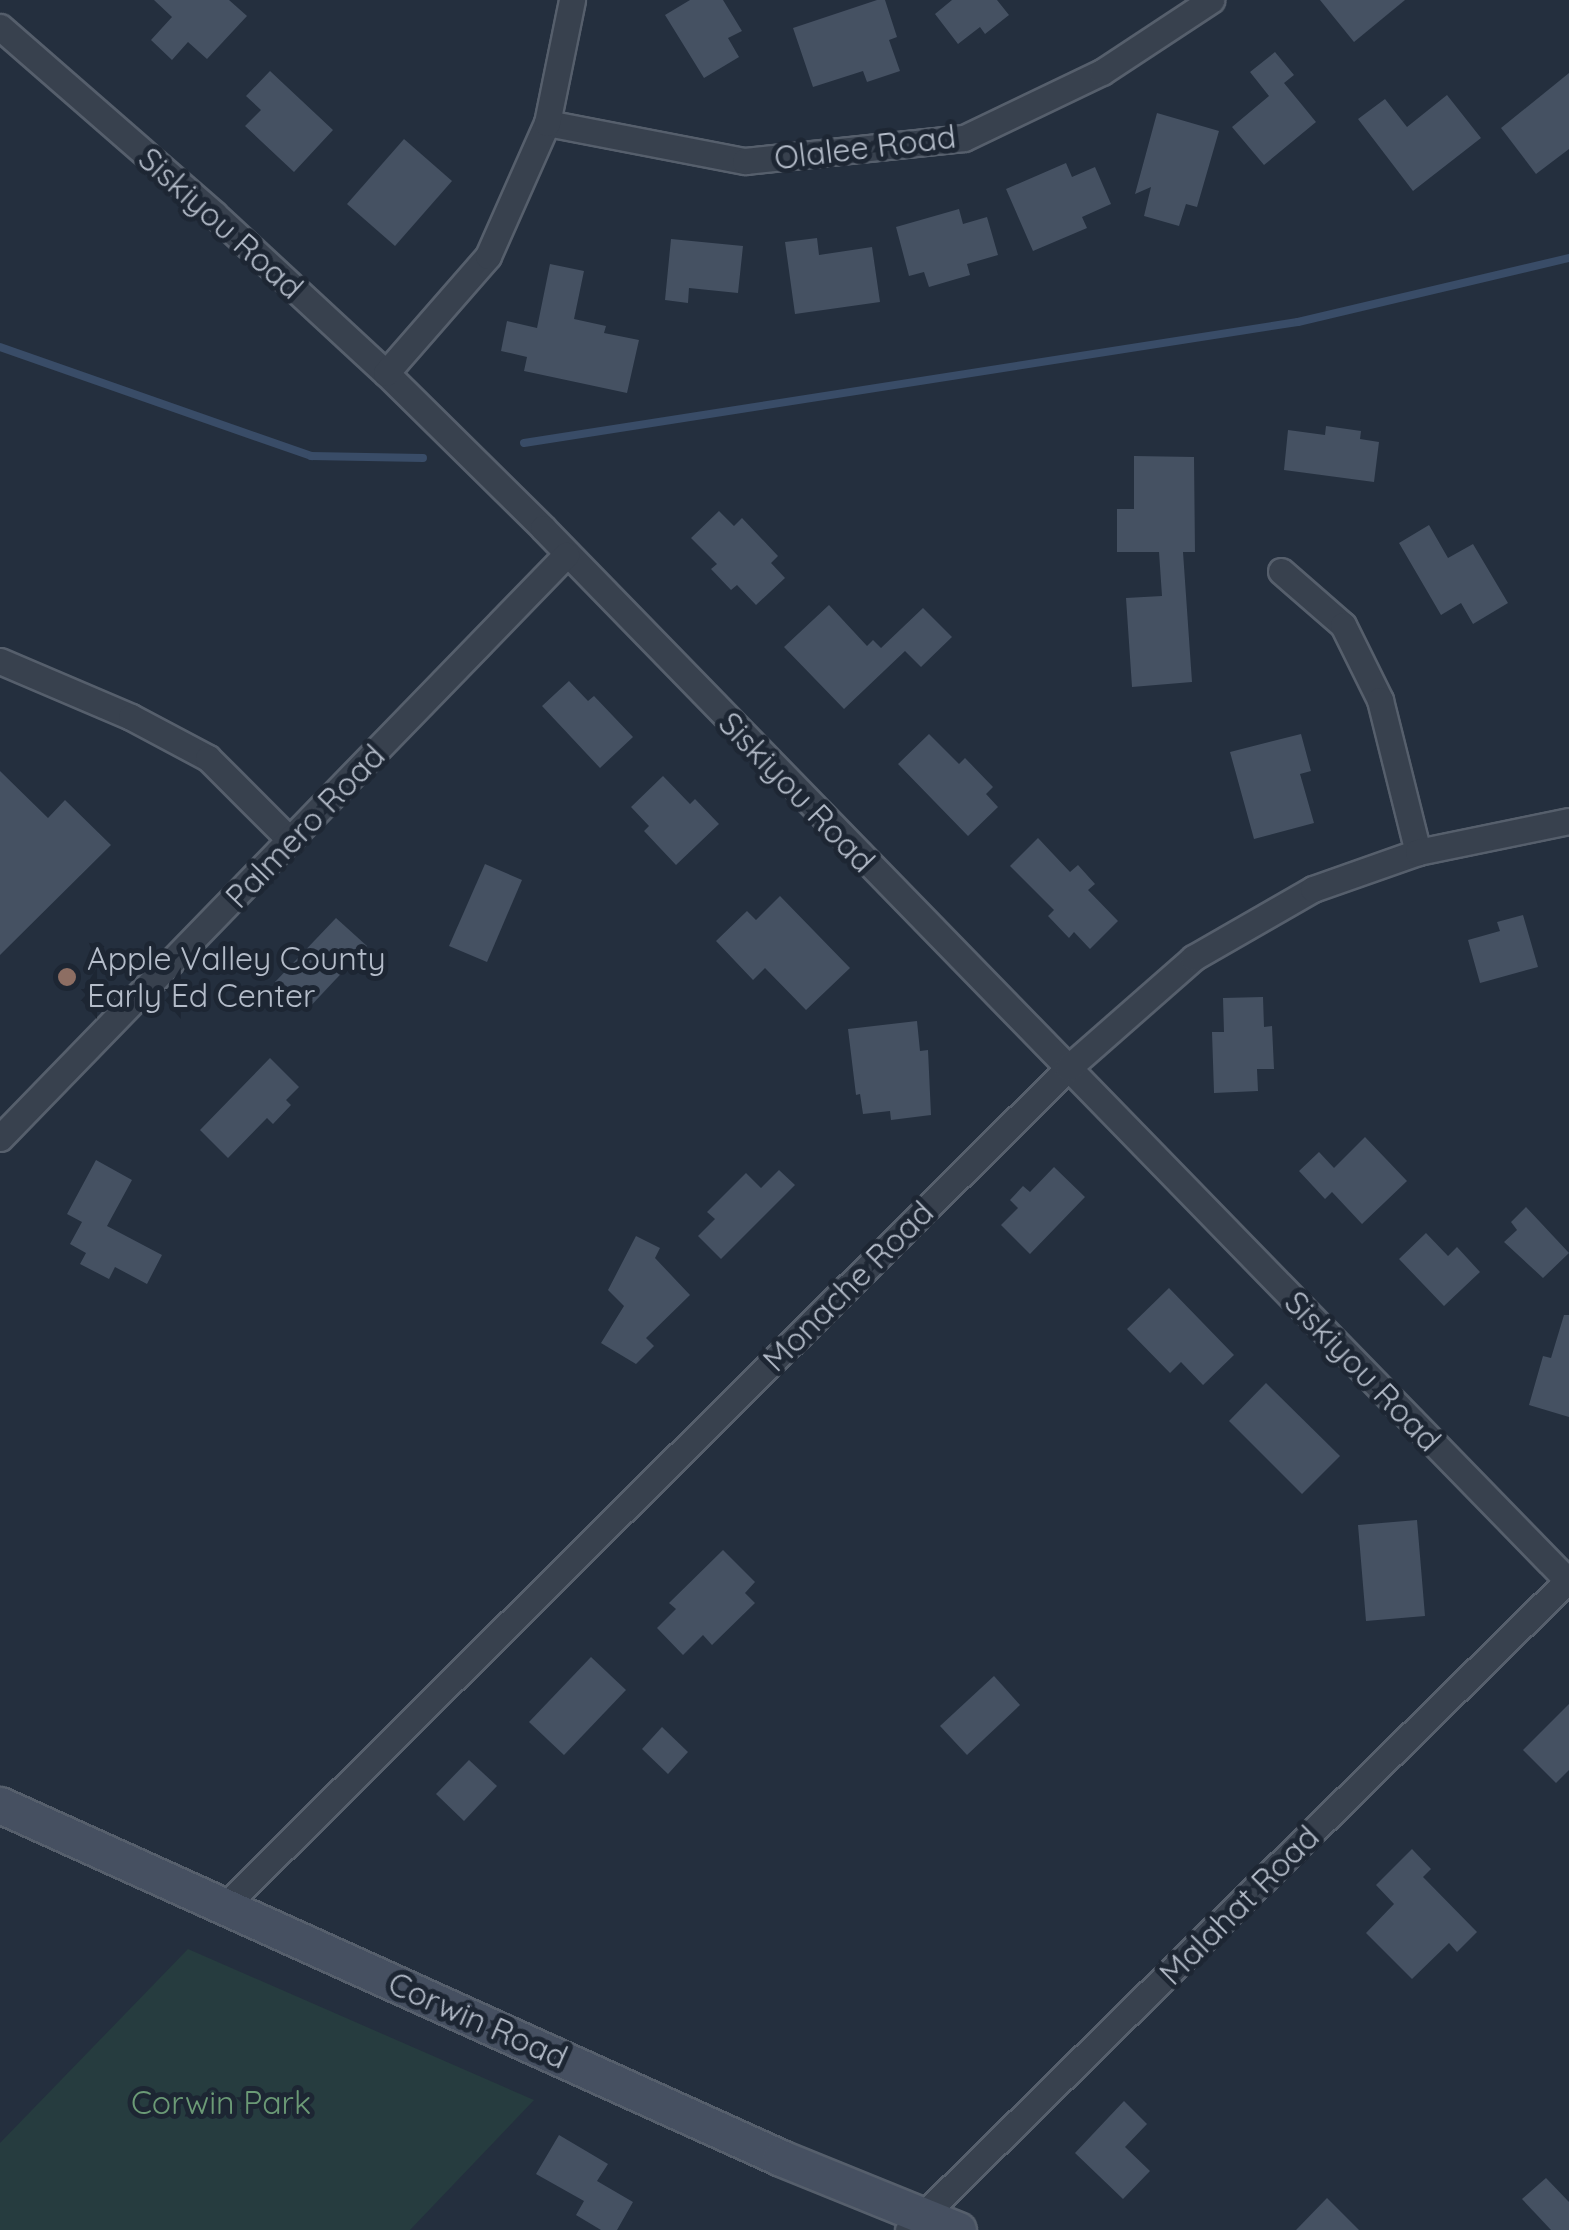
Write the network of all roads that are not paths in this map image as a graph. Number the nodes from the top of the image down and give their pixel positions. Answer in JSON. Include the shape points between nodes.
{"nodes":[{"id":1,"x":572,"y":0,"type":"edge"},
{"id":2,"x":1211,"y":0,"type":"edge"},
{"id":3,"x":0,"y":28,"type":"edge"},
{"id":4,"x":547,"y":124,"type":"junction"},
{"id":5,"x":386,"y":374,"type":"junction"},
{"id":6,"x":566,"y":555,"type":"junction"},
{"id":7,"x":1281,"y":571,"type":"dead end"},
{"id":8,"x":0,"y":661,"type":"edge"},
{"id":9,"x":1569,"y":821,"type":"edge"},
{"id":10,"x":292,"y":841,"type":"junction"},
{"id":11,"x":1418,"y":852,"type":"junction"},
{"id":12,"x":1068,"y":1068,"type":"junction"},
{"id":13,"x":0,"y":1138,"type":"edge"},
{"id":14,"x":1569,"y":1580,"type":"edge"},
{"id":15,"x":0,"y":1805,"type":"edge"},
{"id":16,"x":224,"y":1907,"type":"junction"},
{"id":17,"x":914,"y":2223,"type":"edge"},
{"id":18,"x":958,"y":2230,"type":"edge"}],
"edges":[{"from":1,"to":4,"type":"street"},
{"from":2,"to":4,"type":"street","name":"Olalee Road","via":[[1102,72],[964,138],[745,161]]},
{"from":3,"to":5,"type":"street","name":"Siskiyou Road"},
{"from":4,"to":5,"type":"street","via":[[488,256]]},
{"from":5,"to":6,"type":"street","name":"Siskiyou Road"},
{"from":6,"to":10,"type":"street","name":"Palmero Road"},
{"from":6,"to":12,"type":"street","name":"Siskiyou Road"},
{"from":7,"to":11,"type":"street","via":[[1343,624],[1351,640],[1380,700]]},
{"from":8,"to":10,"type":"street","via":[[131,716],[208,758]]},
{"from":9,"to":11,"type":"street","name":"Monache Road"},
{"from":10,"to":13,"type":"street","name":"Palmero Road"},
{"from":11,"to":12,"type":"street","name":"Monache Road","via":[[1313,889],[1193,958]]},
{"from":12,"to":14,"type":"street","name":"Siskiyou Road"},
{"from":12,"to":16,"type":"street","name":"Monache Road"},
{"from":14,"to":17,"type":"street","name":"Malahat Road"},
{"from":15,"to":16,"type":"main road","name":"Corwin Road"},
{"from":16,"to":17,"type":"main road","name":"Corwin Road"},
{"from":17,"to":18,"type":"main road","name":"Corwin Road"}]}
